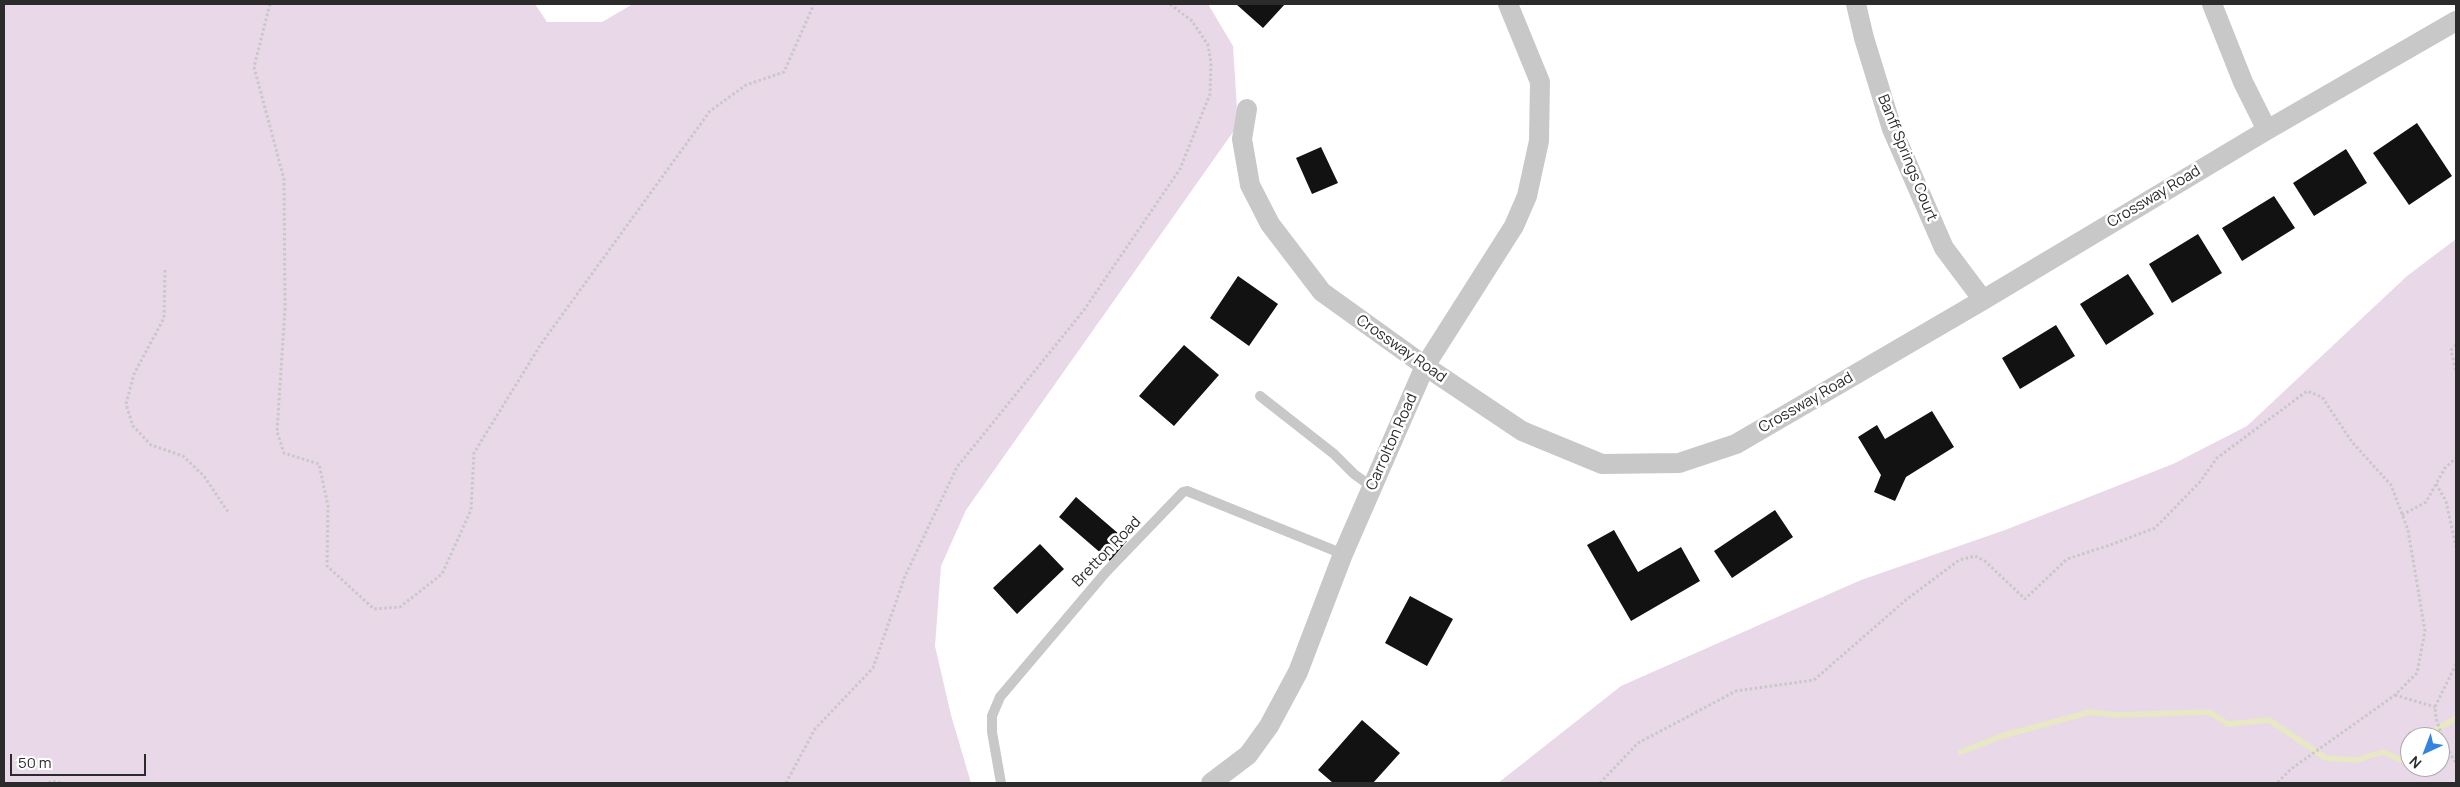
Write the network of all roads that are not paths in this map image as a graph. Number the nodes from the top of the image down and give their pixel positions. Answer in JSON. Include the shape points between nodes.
{"nodes":[{"id":1,"x":1508,"y":4,"type":"edge"},
{"id":2,"x":1856,"y":4,"type":"edge"},
{"id":3,"x":2212,"y":4,"type":"edge"},
{"id":4,"x":2456,"y":21,"type":"edge"},
{"id":5,"x":1247,"y":109,"type":"dead end"},
{"id":6,"x":2267,"y":130,"type":"junction"},
{"id":7,"x":1983,"y":300,"type":"junction"},
{"id":8,"x":1425,"y":366,"type":"junction"},
{"id":9,"x":1260,"y":396,"type":"dead end"},
{"id":10,"x":1372,"y":486,"type":"junction"},
{"id":11,"x":1343,"y":554,"type":"junction"},
{"id":12,"x":1002,"y":783,"type":"edge"},
{"id":13,"x":1211,"y":783,"type":"edge"}],
"edges":[{"from":1,"to":8,"type":"street","name":"Carrolton Road","via":[[1540,82],[1539,141],[1527,196],[1514,226]]},
{"from":2,"to":7,"type":"street","name":"Banff Springs Court","via":[[1892,129],[1944,248]]},
{"from":3,"to":6,"type":"street","via":[[2243,82]]},
{"from":4,"to":6,"type":"street","name":"Crossway Road"},
{"from":5,"to":8,"type":"street","name":"Crossway Road","via":[[1242,139],[1250,185],[1270,224],[1322,292]]},
{"from":6,"to":7,"type":"street","name":"Crossway Road"},
{"from":7,"to":8,"type":"street","name":"Crossway Road","via":[[1736,444],[1679,463],[1602,464],[1522,431]]},
{"from":8,"to":10,"type":"street","name":"Carrolton Road"},
{"from":9,"to":10,"type":"lane"},
{"from":10,"to":11,"type":"street","name":"Carrolton Road"},
{"from":11,"to":12,"type":"lane","name":"Bretton Road","via":[[1187,491],[1180,494],[1106,572],[1000,697],[992,716],[992,732]]},
{"from":11,"to":13,"type":"street","name":"Carrolton Road","via":[[1298,672],[1269,726],[1248,755]]}]}
